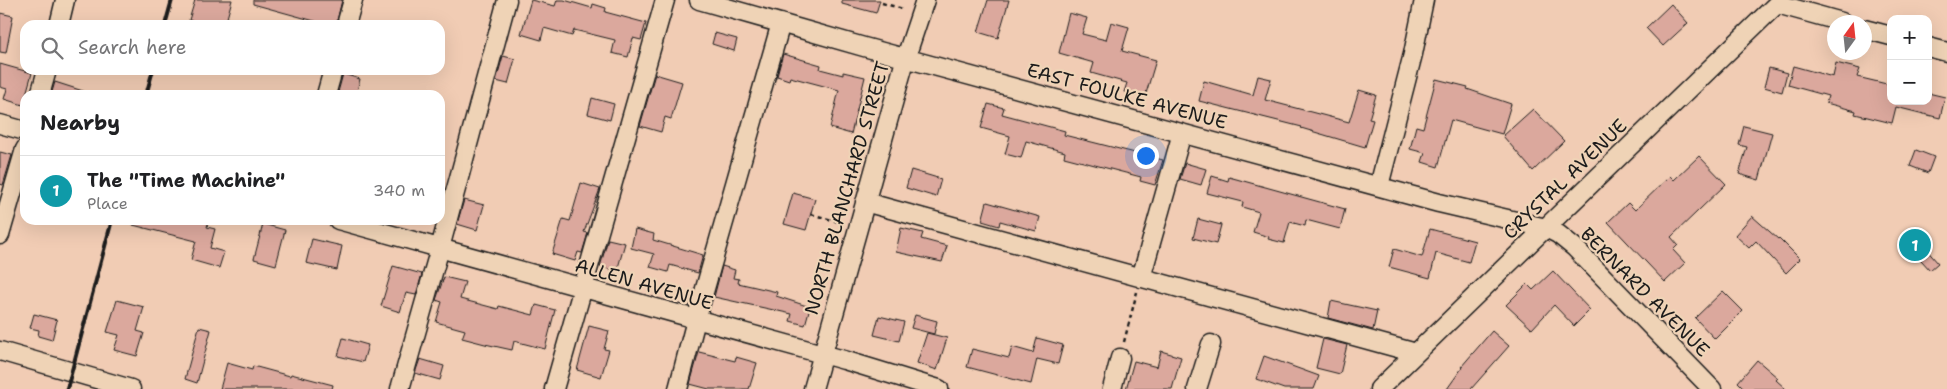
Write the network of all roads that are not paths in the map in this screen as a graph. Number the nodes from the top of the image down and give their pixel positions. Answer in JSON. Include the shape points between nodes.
{"nodes":[{"id":1,"x":65,"y":0,"type":"edge"},
{"id":2,"x":354,"y":0,"type":"edge"},
{"id":3,"x":507,"y":0,"type":"edge"},
{"id":4,"x":665,"y":0,"type":"edge"},
{"id":5,"x":699,"y":0,"type":"edge"},
{"id":6,"x":925,"y":0,"type":"edge"},
{"id":7,"x":1424,"y":0,"type":"edge"},
{"id":8,"x":1779,"y":2,"type":"edge"},
{"id":9,"x":1827,"y":17,"type":"edge"},
{"id":10,"x":60,"y":20,"type":"edge"},
{"id":11,"x":348,"y":20,"type":"edge"},
{"id":12,"x":781,"y":23,"type":"junction"},
{"id":13,"x":1872,"y":31,"type":"edge"},
{"id":14,"x":1887,"y":35,"type":"edge"},
{"id":15,"x":1932,"y":48,"type":"edge"},
{"id":16,"x":1947,"y":52,"type":"edge"},
{"id":17,"x":906,"y":57,"type":"junction"},
{"id":18,"x":45,"y":75,"type":"edge"},
{"id":19,"x":332,"y":75,"type":"edge"},
{"id":20,"x":41,"y":90,"type":"edge"},
{"id":21,"x":327,"y":90,"type":"edge"},
{"id":22,"x":0,"y":124,"type":"edge"},
{"id":23,"x":20,"y":130,"type":"edge"},
{"id":24,"x":1182,"y":132,"type":"junction"},
{"id":25,"x":20,"y":166,"type":"edge"},
{"id":26,"x":1379,"y":186,"type":"junction"},
{"id":27,"x":866,"y":202,"type":"junction"},
{"id":28,"x":356,"y":225,"type":"edge"},
{"id":29,"x":1546,"y":228,"type":"junction"},
{"id":30,"x":0,"y":235,"type":"edge"},
{"id":31,"x":440,"y":248,"type":"junction"},
{"id":32,"x":1141,"y":278,"type":"junction"},
{"id":33,"x":582,"y":288,"type":"junction"},
{"id":34,"x":696,"y":320,"type":"junction"},
{"id":35,"x":1211,"y":344,"type":"dead end"},
{"id":36,"x":0,"y":351,"type":"edge"},
{"id":37,"x":1416,"y":353,"type":"junction"},
{"id":38,"x":822,"y":354,"type":"junction"},
{"id":39,"x":1120,"y":358,"type":"road end"},
{"id":40,"x":131,"y":389,"type":"edge"},
{"id":41,"x":400,"y":389,"type":"edge"},
{"id":42,"x":554,"y":389,"type":"edge"},
{"id":43,"x":678,"y":389,"type":"edge"},
{"id":44,"x":813,"y":389,"type":"edge"},
{"id":45,"x":939,"y":389,"type":"edge"},
{"id":46,"x":1112,"y":389,"type":"edge"},
{"id":47,"x":1197,"y":389,"type":"edge"},
{"id":48,"x":1379,"y":389,"type":"edge"},
{"id":49,"x":1712,"y":389,"type":"edge"}],
"edges":[{"from":1,"to":10,"type":"street"},
{"from":2,"to":11,"type":"street"},
{"from":3,"to":31,"type":"street"},
{"from":4,"to":33,"type":"street"},
{"from":5,"to":12,"type":"street","name":"EAST FOULKE AVENUE"},
{"from":6,"to":17,"type":"street","name":"NORTH BLANCHARD STREET"},
{"from":7,"to":26,"type":"street"},
{"from":8,"to":9,"type":"street"},
{"from":8,"to":29,"type":"street","name":"CRYSTAL AVENUE"},
{"from":12,"to":17,"type":"street","name":"EAST FOULKE AVENUE"},
{"from":12,"to":34,"type":"street"},
{"from":13,"to":14,"type":"street"},
{"from":15,"to":16,"type":"street"},
{"from":17,"to":24,"type":"street","name":"EAST FOULKE AVENUE"},
{"from":17,"to":27,"type":"street","name":"NORTH BLANCHARD STREET"},
{"from":18,"to":20,"type":"street"},
{"from":19,"to":21,"type":"street"},
{"from":22,"to":23,"type":"street"},
{"from":24,"to":26,"type":"street","name":"EAST FOULKE AVENUE"},
{"from":24,"to":32,"type":"street"},
{"from":25,"to":30,"type":"street"},
{"from":26,"to":29,"type":"street","name":"EAST FOULKE AVENUE"},
{"from":27,"to":32,"type":"street"},
{"from":27,"to":38,"type":"street","name":"NORTH BLANCHARD STREET"},
{"from":28,"to":31,"type":"street","name":"ALLEN AVENUE"},
{"from":29,"to":37,"type":"street","name":"CRYSTAL AVENUE"},
{"from":29,"to":49,"type":"street","name":"BERNARD AVENUE","via":[[1574,247]]},
{"from":31,"to":33,"type":"street","name":"ALLEN AVENUE"},
{"from":31,"to":41,"type":"street"},
{"from":32,"to":37,"type":"street"},
{"from":33,"to":34,"type":"street","name":"ALLEN AVENUE"},
{"from":33,"to":42,"type":"street"},
{"from":34,"to":38,"type":"street","name":"ALLEN AVENUE"},
{"from":34,"to":43,"type":"street"},
{"from":35,"to":47,"type":"street"},
{"from":36,"to":40,"type":"street"},
{"from":37,"to":48,"type":"street","name":"CRYSTAL AVENUE"},
{"from":38,"to":44,"type":"street","name":"NORTH BLANCHARD STREET"},
{"from":38,"to":45,"type":"street","name":"ALLEN AVENUE"},
{"from":39,"to":46,"type":"street"}]}
